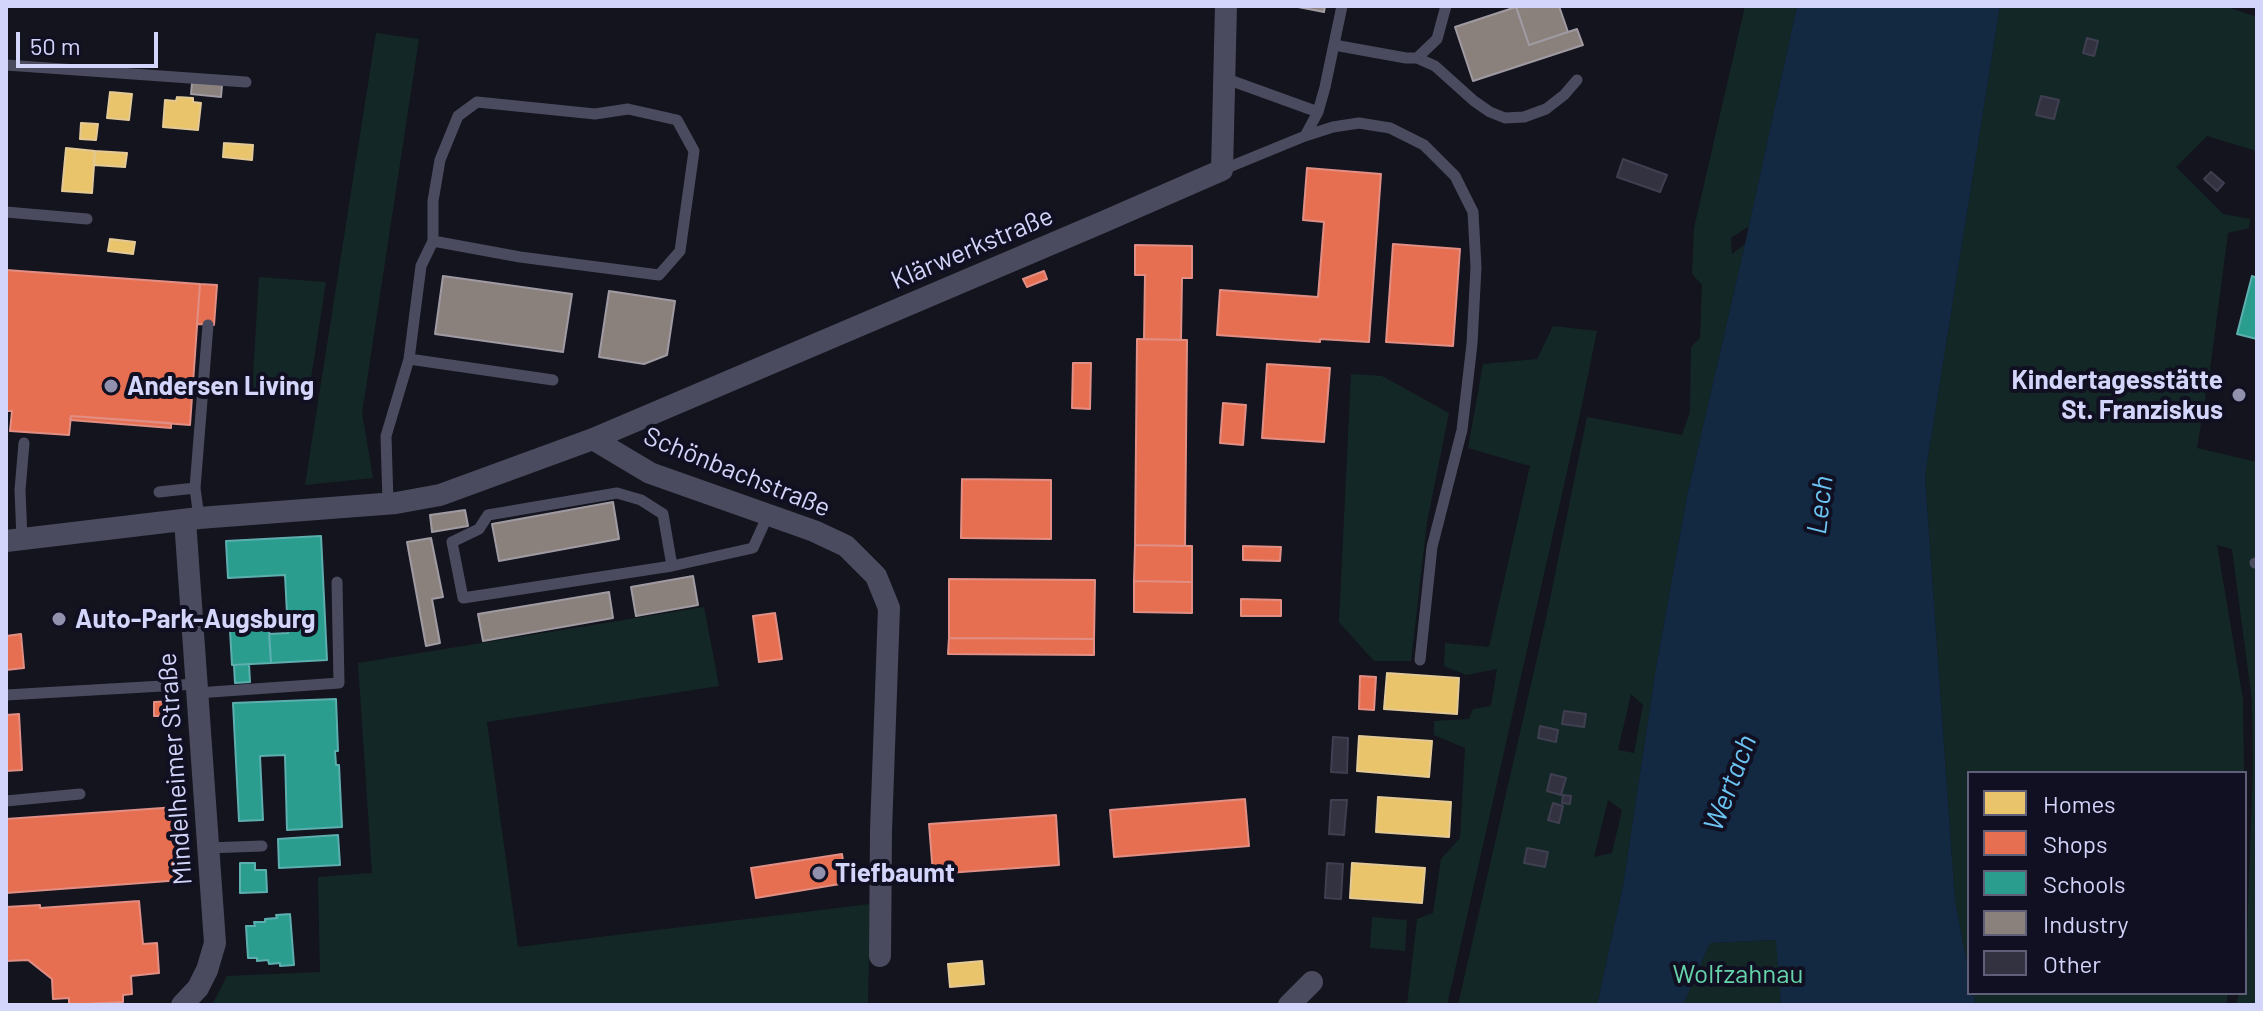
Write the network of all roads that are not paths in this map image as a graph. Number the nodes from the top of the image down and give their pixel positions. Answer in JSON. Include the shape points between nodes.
{"nodes":[{"id":1,"x":1226,"y":6,"type":"edge"},
{"id":2,"x":1342,"y":6,"type":"edge"},
{"id":3,"x":1446,"y":6,"type":"edge"},
{"id":4,"x":1334,"y":45,"type":"junction"},
{"id":5,"x":1417,"y":58,"type":"junction"},
{"id":6,"x":6,"y":65,"type":"edge"},
{"id":7,"x":1224,"y":78,"type":"junction"},
{"id":8,"x":1577,"y":80,"type":"dead end"},
{"id":9,"x":246,"y":82,"type":"dead end"},
{"id":10,"x":1318,"y":112,"type":"junction"},
{"id":11,"x":1305,"y":136,"type":"junction"},
{"id":12,"x":1222,"y":170,"type":"junction"},
{"id":13,"x":6,"y":212,"type":"edge"},
{"id":14,"x":87,"y":219,"type":"dead end"},
{"id":15,"x":433,"y":241,"type":"junction"},
{"id":16,"x":208,"y":325,"type":"dead end"},
{"id":17,"x":409,"y":359,"type":"junction"},
{"id":18,"x":553,"y":380,"type":"dead end"},
{"id":19,"x":593,"y":439,"type":"junction"},
{"id":20,"x":24,"y":443,"type":"dead end"},
{"id":21,"x":195,"y":488,"type":"junction"},
{"id":22,"x":159,"y":492,"type":"dead end"},
{"id":23,"x":388,"y":503,"type":"junction"},
{"id":24,"x":768,"y":515,"type":"junction"},
{"id":25,"x":192,"y":519,"type":"junction"},
{"id":26,"x":14,"y":540,"type":"edge"},
{"id":27,"x":672,"y":566,"type":"junction"},
{"id":28,"x":337,"y":582,"type":"dead end"},
{"id":29,"x":1420,"y":660,"type":"dead end"},
{"id":30,"x":197,"y":688,"type":"junction"},
{"id":31,"x":6,"y":695,"type":"edge"},
{"id":32,"x":80,"y":794,"type":"dead end"},
{"id":33,"x":6,"y":801,"type":"edge"},
{"id":34,"x":262,"y":846,"type":"dead end"},
{"id":35,"x":208,"y":848,"type":"junction"},
{"id":36,"x":880,"y":956,"type":"dead end"},
{"id":37,"x":1312,"y":982,"type":"dead end"},
{"id":38,"x":182,"y":1005,"type":"edge"},
{"id":39,"x":1289,"y":1005,"type":"edge"}],
"edges":[{"from":1,"to":7,"type":"street"},
{"from":2,"to":4,"type":"lane"},
{"from":3,"to":5,"type":"lane","via":[[1437,39]]},
{"from":4,"to":5,"type":"lane"},
{"from":4,"to":10,"type":"lane"},
{"from":5,"to":8,"type":"lane","via":[[1505,118],[1546,109]]},
{"from":6,"to":9,"type":"lane"},
{"from":7,"to":10,"type":"lane"},
{"from":7,"to":12,"type":"street"},
{"from":10,"to":11,"type":"lane"},
{"from":11,"to":12,"type":"lane"},
{"from":11,"to":29,"type":"lane","via":[[1359,123],[1390,128],[1424,145],[1455,176],[1473,212],[1476,267],[1462,430],[1432,547]]},
{"from":12,"to":19,"type":"street","name":"Klärwerkstraße"},
{"from":13,"to":14,"type":"lane"},
{"from":15,"to":15,"type":"lane","via":[[440,160],[458,116],[477,102],[595,114],[628,109],[677,120],[694,151],[680,251],[659,275]]},
{"from":15,"to":17,"type":"lane","via":[[421,266]]},
{"from":16,"to":21,"type":"lane"},
{"from":17,"to":18,"type":"lane"},
{"from":17,"to":23,"type":"lane","via":[[386,436]]},
{"from":19,"to":23,"type":"street","via":[[440,495]]},
{"from":19,"to":24,"type":"street","name":"Schönbachstraße","via":[[650,473]]},
{"from":20,"to":26,"type":"lane"},
{"from":21,"to":22,"type":"lane"},
{"from":21,"to":25,"type":"lane"},
{"from":23,"to":25,"type":"street"},
{"from":24,"to":27,"type":"lane","via":[[753,548]]},
{"from":24,"to":36,"type":"street","name":"Schönbachstraße","via":[[846,546],[876,576],[889,608]]},
{"from":25,"to":26,"type":"street"},
{"from":25,"to":30,"type":"street","name":"Mindelheimer Straße"},
{"from":27,"to":27,"type":"lane","via":[[463,598],[452,542],[479,529],[488,515],[617,493],[663,514]]},
{"from":28,"to":30,"type":"lane","via":[[339,683]]},
{"from":30,"to":31,"type":"lane"},
{"from":30,"to":35,"type":"street","name":"Mindelheimer Straße"},
{"from":32,"to":33,"type":"lane"},
{"from":34,"to":35,"type":"lane"},
{"from":35,"to":38,"type":"street","name":"Mindelheimer Straße","via":[[215,943],[198,988]]},
{"from":37,"to":39,"type":"street"}]}
